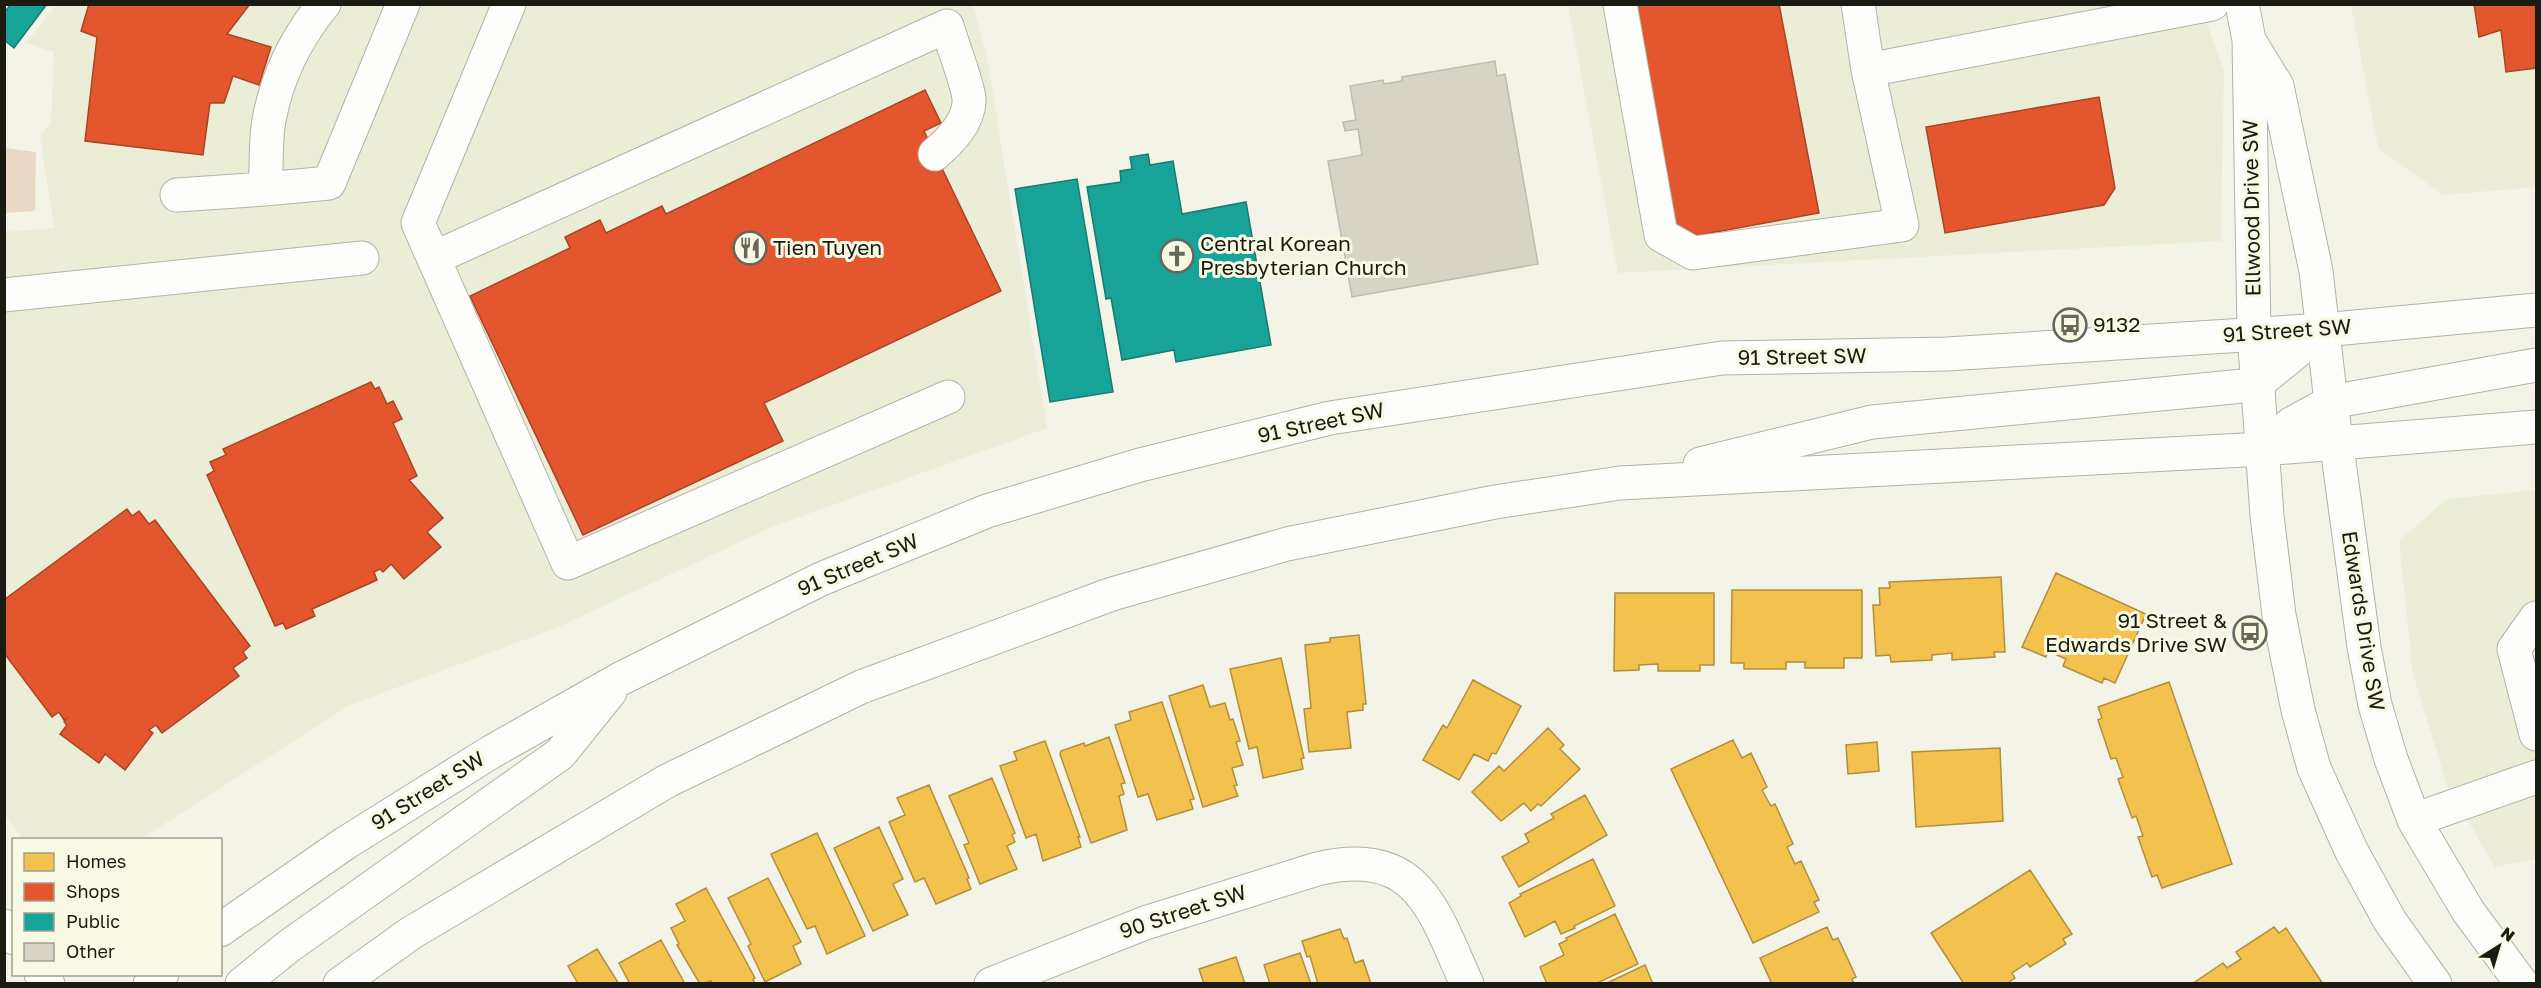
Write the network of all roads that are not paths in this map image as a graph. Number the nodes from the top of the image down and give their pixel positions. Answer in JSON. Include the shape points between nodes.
{"nodes":[{"id":1,"x":324,"y":4,"type":"edge"},
{"id":2,"x":403,"y":4,"type":"edge"},
{"id":3,"x":509,"y":4,"type":"edge"},
{"id":4,"x":1620,"y":4,"type":"edge"},
{"id":5,"x":1858,"y":4,"type":"edge"},
{"id":6,"x":2212,"y":4,"type":"edge"},
{"id":7,"x":2242,"y":4,"type":"edge"},
{"id":8,"x":2249,"y":40,"type":"junction"},
{"id":9,"x":1868,"y":70,"type":"junction"},
{"id":10,"x":935,"y":154,"type":"dead end"},
{"id":11,"x":266,"y":189,"type":"junction"},
{"id":12,"x":177,"y":195,"type":"dead end"},
{"id":13,"x":362,"y":258,"type":"dead end"},
{"id":14,"x":435,"y":258,"type":"junction"},
{"id":15,"x":4,"y":295,"type":"edge"},
{"id":16,"x":2536,"y":310,"type":"edge"},
{"id":17,"x":2323,"y":330,"type":"junction"},
{"id":18,"x":2254,"y":333,"type":"junction"},
{"id":19,"x":2536,"y":365,"type":"edge"},
{"id":20,"x":2258,"y":383,"type":"junction"},
{"id":21,"x":948,"y":397,"type":"dead end"},
{"id":22,"x":2331,"y":402,"type":"junction"},
{"id":23,"x":2536,"y":427,"type":"edge"},
{"id":24,"x":2338,"y":444,"type":"junction"},
{"id":25,"x":2263,"y":449,"type":"junction"},
{"id":26,"x":1620,"y":483,"type":"junction"},
{"id":27,"x":2536,"y":618,"type":"edge"},
{"id":28,"x":620,"y":679,"type":"junction"},
{"id":29,"x":2530,"y":682,"type":"edge"},
{"id":30,"x":2536,"y":734,"type":"edge"},
{"id":31,"x":2536,"y":777,"type":"edge"},
{"id":32,"x":2414,"y":820,"type":"junction"},
{"id":33,"x":222,"y":929,"type":"edge"},
{"id":34,"x":242,"y":984,"type":"edge"},
{"id":35,"x":340,"y":984,"type":"edge"},
{"id":36,"x":991,"y":984,"type":"edge"},
{"id":37,"x":1467,"y":984,"type":"edge"},
{"id":38,"x":2435,"y":984,"type":"edge"},
{"id":39,"x":2522,"y":984,"type":"edge"}],
"edges":[{"from":1,"to":11,"type":"main road","via":[[307,24],[284,67],[269,121]]},
{"from":2,"to":11,"type":"main road","via":[[329,183]]},
{"from":3,"to":14,"type":"main road","via":[[418,223]]},
{"from":4,"to":9,"type":"main road","via":[[1661,235],[1693,253],[1902,225]]},
{"from":5,"to":9,"type":"main road"},
{"from":6,"to":9,"type":"main road"},
{"from":7,"to":8,"type":"main road","name":"Ellwood Drive SW"},
{"from":8,"to":17,"type":"main road","name":"Ellwood Drive SW","via":[[2277,86],[2285,115],[2316,271]]},
{"from":8,"to":18,"type":"main road","name":"Ellwood Drive SW"},
{"from":10,"to":14,"type":"main road","via":[[950,141],[966,116],[969,99],[947,26]]},
{"from":11,"to":12,"type":"main road"},
{"from":13,"to":15,"type":"main road"},
{"from":14,"to":21,"type":"main road","via":[[568,563]]},
{"from":16,"to":17,"type":"main road","name":"91 Street SW"},
{"from":17,"to":18,"type":"main road","name":"91 Street SW"},
{"from":17,"to":20,"type":"main road"},
{"from":17,"to":22,"type":"main road","name":"Edwards Drive SW"},
{"from":18,"to":20,"type":"main road","name":"Ellwood Drive SW"},
{"from":18,"to":28,"type":"main road","name":"91 Street SW","via":[[1947,354],[1722,358],[1330,418],[1140,465],[987,511],[821,579]]},
{"from":19,"to":22,"type":"main road"},
{"from":20,"to":25,"type":"main road","name":"Ellwood Drive SW"},
{"from":20,"to":26,"type":"main road","via":[[1872,422]]},
{"from":22,"to":24,"type":"main road","name":"Edwards Drive SW"},
{"from":22,"to":25,"type":"main road","via":[[2291,424]]},
{"from":23,"to":24,"type":"main road"},
{"from":24,"to":25,"type":"main road"},
{"from":24,"to":32,"type":"main road","name":"Edwards Drive SW","via":[[2375,705]]},
{"from":25,"to":26,"type":"main road"},
{"from":25,"to":38,"type":"main road","via":[[2279,615],[2314,768],[2352,852],[2390,921]]},
{"from":26,"to":35,"type":"main road","via":[[1495,502],[1287,544],[1112,594],[861,687],[667,781],[411,933]]},
{"from":27,"to":29,"type":"main road","via":[[2514,649]]},
{"from":28,"to":33,"type":"main road","name":"91 Street SW","via":[[491,752],[344,844]]},
{"from":28,"to":34,"type":"main road","via":[[560,754],[299,939]]},
{"from":29,"to":30,"type":"main road"},
{"from":31,"to":32,"type":"main road"},
{"from":32,"to":39,"type":"main road","name":"Edwards Drive SW","via":[[2468,911]]},
{"from":36,"to":37,"type":"main road","name":"90 Street SW","via":[[1144,923],[1340,864],[1380,865],[1419,889],[1433,909]]}]}
